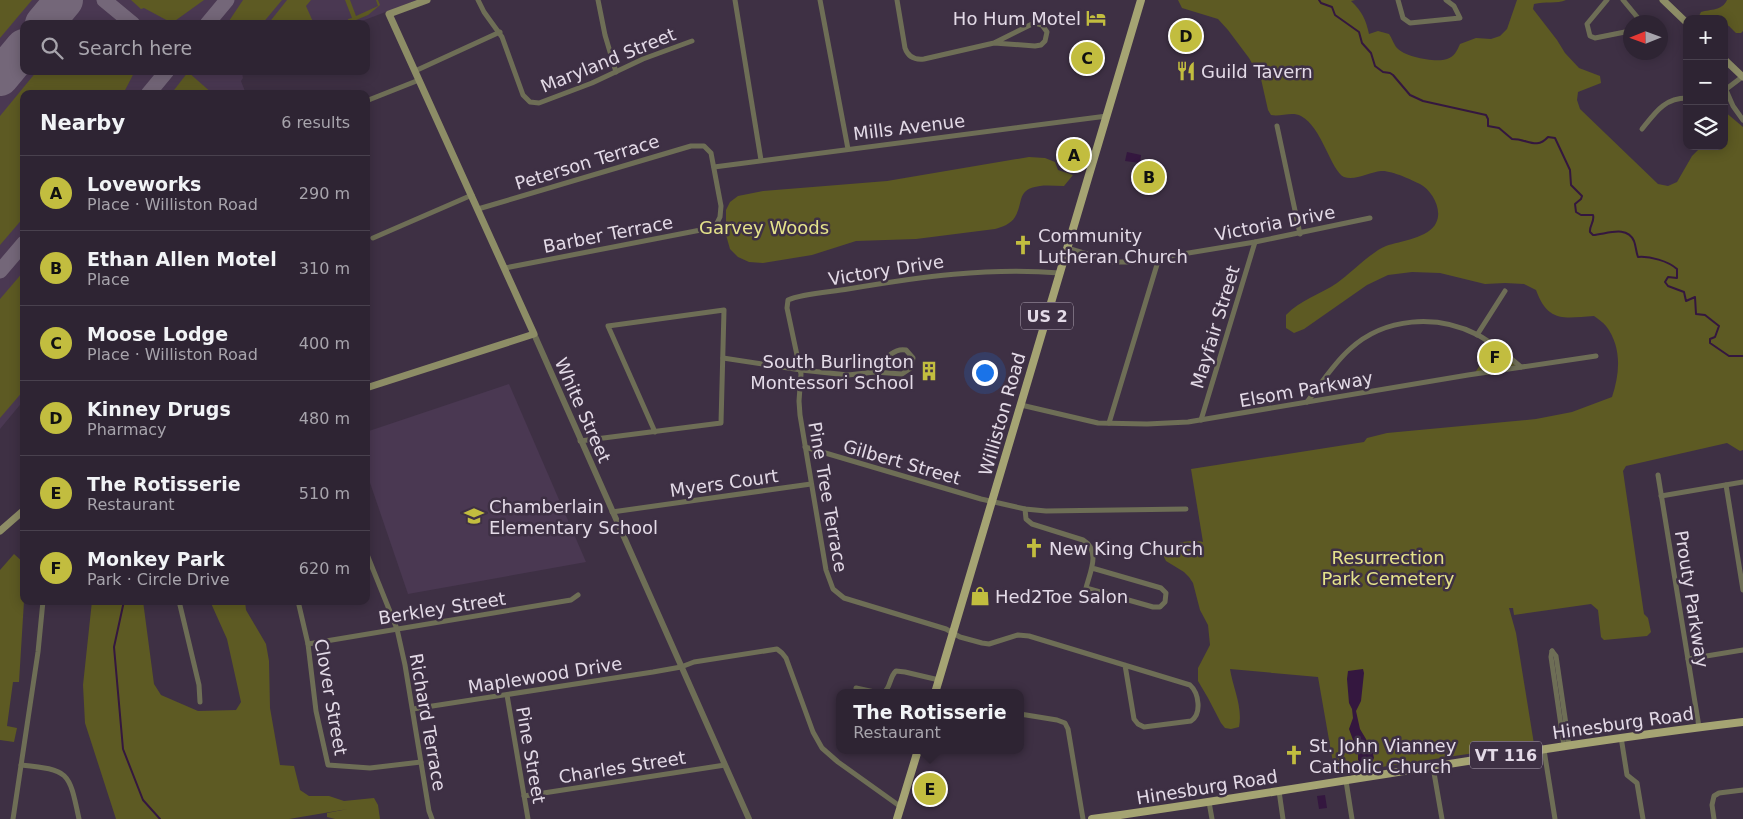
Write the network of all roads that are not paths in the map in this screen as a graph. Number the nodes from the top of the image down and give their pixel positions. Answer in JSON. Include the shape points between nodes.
{"nodes":[{"id":1,"x":427,"y":0,"type":"edge"},
{"id":2,"x":478,"y":0,"type":"edge"},
{"id":3,"x":598,"y":0,"type":"edge"},
{"id":4,"x":735,"y":0,"type":"edge"},
{"id":5,"x":820,"y":0,"type":"edge"},
{"id":6,"x":896,"y":0,"type":"edge"},
{"id":7,"x":1141,"y":0,"type":"edge"},
{"id":8,"x":1398,"y":0,"type":"edge"},
{"id":9,"x":1446,"y":0,"type":"edge"},
{"id":10,"x":1607,"y":0,"type":"edge"},
{"id":11,"x":1623,"y":0,"type":"edge"},
{"id":12,"x":1663,"y":0,"type":"edge"},
{"id":13,"x":1636,"y":15,"type":"edge"},
{"id":14,"x":1683,"y":19,"type":"edge"},
{"id":15,"x":500,"y":32,"type":"junction"},
{"id":16,"x":1623,"y":32,"type":"edge"},
{"id":17,"x":692,"y":41,"type":"dead end"},
{"id":18,"x":994,"y":43,"type":"junction"},
{"id":19,"x":1725,"y":60,"type":"edge"},
{"id":20,"x":415,"y":71,"type":"junction"},
{"id":21,"x":616,"y":72,"type":"junction"},
{"id":22,"x":1743,"y":77,"type":"edge"},
{"id":23,"x":419,"y":80,"type":"junction"},
{"id":24,"x":1728,"y":88,"type":"edge"},
{"id":25,"x":1728,"y":96,"type":"edge"},
{"id":26,"x":370,"y":98,"type":"edge"},
{"id":27,"x":1683,"y":98,"type":"edge"},
{"id":28,"x":1107,"y":116,"type":"junction"},
{"id":29,"x":1743,"y":120,"type":"edge"},
{"id":30,"x":1277,"y":126,"type":"dead end"},
{"id":31,"x":1642,"y":129,"type":"dead end"},
{"id":32,"x":848,"y":149,"type":"junction"},
{"id":33,"x":761,"y":160,"type":"junction"},
{"id":34,"x":714,"y":166,"type":"junction"},
{"id":35,"x":472,"y":195,"type":"junction"},
{"id":36,"x":478,"y":209,"type":"junction"},
{"id":37,"x":1370,"y":218,"type":"dead end"},
{"id":38,"x":1300,"y":234,"type":"junction"},
{"id":39,"x":373,"y":238,"type":"dead end"},
{"id":40,"x":1255,"y":242,"type":"junction"},
{"id":41,"x":1067,"y":248,"type":"junction"},
{"id":42,"x":1158,"y":258,"type":"junction"},
{"id":43,"x":505,"y":268,"type":"junction"},
{"id":44,"x":1060,"y":273,"type":"junction"},
{"id":45,"x":1505,"y":291,"type":"dead end"},
{"id":46,"x":534,"y":334,"type":"junction"},
{"id":47,"x":1477,"y":335,"type":"junction"},
{"id":48,"x":1596,"y":356,"type":"dead end"},
{"id":49,"x":723,"y":358,"type":"junction"},
{"id":50,"x":1522,"y":367,"type":"junction"},
{"id":51,"x":801,"y":370,"type":"junction"},
{"id":52,"x":874,"y":372,"type":"junction"},
{"id":53,"x":370,"y":387,"type":"edge"},
{"id":54,"x":1307,"y":403,"type":"junction"},
{"id":55,"x":1020,"y":405,"type":"junction"},
{"id":56,"x":1201,"y":420,"type":"junction"},
{"id":57,"x":1109,"y":424,"type":"junction"},
{"id":58,"x":655,"y":432,"type":"junction"},
{"id":59,"x":580,"y":441,"type":"junction"},
{"id":60,"x":805,"y":447,"type":"junction"},
{"id":61,"x":1658,"y":475,"type":"dead end"},
{"id":62,"x":1743,"y":482,"type":"edge"},
{"id":63,"x":811,"y":484,"type":"junction"},
{"id":64,"x":1726,"y":485,"type":"junction"},
{"id":65,"x":1661,"y":496,"type":"junction"},
{"id":66,"x":992,"y":502,"type":"junction"},
{"id":67,"x":1025,"y":509,"type":"junction"},
{"id":68,"x":1186,"y":509,"type":"dead end"},
{"id":69,"x":612,"y":512,"type":"junction"},
{"id":70,"x":20,"y":514,"type":"edge"},
{"id":71,"x":0,"y":531,"type":"edge"},
{"id":72,"x":370,"y":562,"type":"edge"},
{"id":73,"x":1092,"y":568,"type":"junction"},
{"id":74,"x":1743,"y":590,"type":"edge"},
{"id":75,"x":578,"y":595,"type":"dead end"},
{"id":76,"x":43,"y":605,"type":"edge"},
{"id":77,"x":180,"y":605,"type":"edge"},
{"id":78,"x":299,"y":605,"type":"edge"},
{"id":79,"x":397,"y":629,"type":"junction"},
{"id":80,"x":952,"y":632,"type":"junction"},
{"id":81,"x":308,"y":644,"type":"junction"},
{"id":82,"x":1743,"y":650,"type":"edge"},
{"id":83,"x":1688,"y":659,"type":"junction"},
{"id":84,"x":1125,"y":665,"type":"junction"},
{"id":85,"x":681,"y":667,"type":"junction"},
{"id":86,"x":938,"y":680,"type":"junction"},
{"id":87,"x":856,"y":688,"type":"dead end"},
{"id":88,"x":861,"y":689,"type":"edge"},
{"id":89,"x":887,"y":689,"type":"edge"},
{"id":90,"x":937,"y":689,"type":"edge"},
{"id":91,"x":507,"y":695,"type":"junction"},
{"id":92,"x":200,"y":702,"type":"dead end"},
{"id":93,"x":412,"y":709,"type":"junction"},
{"id":94,"x":1024,"y":715,"type":"edge"},
{"id":95,"x":1743,"y":722,"type":"edge"},
{"id":96,"x":1699,"y":727,"type":"junction"},
{"id":97,"x":1621,"y":737,"type":"junction"},
{"id":98,"x":1567,"y":746,"type":"junction"},
{"id":99,"x":1544,"y":750,"type":"junction"},
{"id":100,"x":917,"y":754,"type":"edge"},
{"id":101,"x":421,"y":762,"type":"junction"},
{"id":102,"x":21,"y":764,"type":"junction"},
{"id":103,"x":725,"y":765,"type":"junction"},
{"id":104,"x":1433,"y":767,"type":"junction"},
{"id":105,"x":1346,"y":781,"type":"junction"},
{"id":106,"x":1743,"y":790,"type":"edge"},
{"id":107,"x":1279,"y":791,"type":"junction"},
{"id":108,"x":524,"y":796,"type":"junction"},
{"id":109,"x":1210,"y":802,"type":"junction"},
{"id":110,"x":902,"y":807,"type":"junction"},
{"id":111,"x":13,"y":819,"type":"edge"},
{"id":112,"x":78,"y":819,"type":"edge"},
{"id":113,"x":432,"y":819,"type":"edge"},
{"id":114,"x":528,"y":819,"type":"edge"},
{"id":115,"x":749,"y":819,"type":"edge"},
{"id":116,"x":898,"y":819,"type":"edge"},
{"id":117,"x":1082,"y":819,"type":"edge"},
{"id":118,"x":1092,"y":819,"type":"edge"},
{"id":119,"x":1212,"y":819,"type":"edge"},
{"id":120,"x":1283,"y":819,"type":"edge"},
{"id":121,"x":1352,"y":819,"type":"edge"},
{"id":122,"x":1442,"y":819,"type":"edge"},
{"id":123,"x":1555,"y":819,"type":"edge"},
{"id":124,"x":1643,"y":819,"type":"edge"},
{"id":125,"x":1714,"y":819,"type":"edge"}],
"edges":[{"from":1,"to":20,"type":"main road","name":"White Street","via":[[389,14]]},
{"from":2,"to":15,"type":"street","name":"Maryland Street"},
{"from":3,"to":21,"type":"street"},
{"from":4,"to":33,"type":"street"},
{"from":5,"to":32,"type":"street"},
{"from":6,"to":18,"type":"street","via":[[904,48],[912,58],[921,60]]},
{"from":7,"to":28,"type":"main road","name":"Williston Road","number":"US 2"},
{"from":8,"to":9,"type":"street","via":[[1402,18],[1410,23],[1460,18],[1454,6]]},
{"from":10,"to":16,"type":"street","via":[[1587,24],[1590,36],[1595,38]]},
{"from":11,"to":13,"type":"street"},
{"from":12,"to":14,"type":"main road"},
{"from":15,"to":20,"type":"street"},
{"from":15,"to":21,"type":"street","name":"Maryland Street","via":[[523,95],[532,103],[592,84]]},
{"from":17,"to":21,"type":"street","name":"Maryland Street","via":[[643,58]]},
{"from":18,"to":18,"type":"street","via":[[1038,46],[1045,41],[1047,32],[1042,25],[1034,23]]},
{"from":19,"to":22,"type":"main road"},
{"from":20,"to":23,"type":"main road","name":"White Street"},
{"from":22,"to":24,"type":"street"},
{"from":23,"to":26,"type":"street"},
{"from":23,"to":35,"type":"main road","name":"White Street"},
{"from":25,"to":29,"type":"street"},
{"from":27,"to":31,"type":"street","via":[[1666,103]]},
{"from":28,"to":32,"type":"street","name":"Mills Avenue"},
{"from":28,"to":41,"type":"main road","name":"Williston Road","number":"US 2"},
{"from":30,"to":38,"type":"street"},
{"from":32,"to":33,"type":"street","name":"Mills Avenue"},
{"from":33,"to":34,"type":"street","name":"Mills Avenue"},
{"from":34,"to":36,"type":"street","name":"Peterson Terrace","via":[[711,153],[704,146],[691,146]]},
{"from":34,"to":43,"type":"street","name":"Barber Terrace","via":[[721,206],[716,225],[705,230]]},
{"from":35,"to":36,"type":"main road","name":"White Street"},
{"from":35,"to":39,"type":"street"},
{"from":36,"to":43,"type":"main road","name":"White Street"},
{"from":37,"to":38,"type":"street","name":"Victoria Drive"},
{"from":38,"to":40,"type":"street","name":"Victoria Drive"},
{"from":40,"to":42,"type":"street","name":"Victoria Drive"},
{"from":40,"to":56,"type":"street","name":"Mayfair Street"},
{"from":41,"to":42,"type":"street","name":"Victoria Drive","via":[[1114,262]]},
{"from":41,"to":44,"type":"main road","name":"Williston Road","number":"US 2"},
{"from":42,"to":57,"type":"street"},
{"from":43,"to":46,"type":"main road","name":"White Street"},
{"from":44,"to":51,"type":"street","name":"Victory Drive","via":[[957,273],[791,299],[787,308]]},
{"from":44,"to":55,"type":"main road","name":"Williston Road","number":"US 2"},
{"from":45,"to":47,"type":"street"},
{"from":46,"to":53,"type":"main road"},
{"from":46,"to":59,"type":"street","name":"White Street"},
{"from":47,"to":50,"type":"street"},
{"from":47,"to":54,"type":"street","via":[[1441,323],[1422,321],[1383,328],[1347,352]]},
{"from":48,"to":50,"type":"street","name":"Elsom Parkway"},
{"from":49,"to":51,"type":"street"},
{"from":49,"to":58,"type":"street","via":[[721,423]]},
{"from":49,"to":58,"type":"street","via":[[724,310],[608,326]]},
{"from":50,"to":54,"type":"street","name":"Elsom Parkway"},
{"from":51,"to":52,"type":"street","via":[[853,376]]},
{"from":51,"to":60,"type":"street","name":"Pine Tree Terrace","via":[[799,405]]},
{"from":52,"to":52,"type":"street","via":[[905,373],[913,366],[913,358],[906,350],[898,350]]},
{"from":54,"to":56,"type":"street","name":"Elsom Parkway"},
{"from":55,"to":57,"type":"street","name":"Elsom Parkway"},
{"from":55,"to":66,"type":"main road","name":"Williston Road","number":"US 2"},
{"from":56,"to":57,"type":"street","name":"Elsom Parkway","via":[[1167,424]]},
{"from":58,"to":59,"type":"street"},
{"from":59,"to":69,"type":"street","name":"White Street"},
{"from":60,"to":63,"type":"street","name":"Pine Tree Terrace"},
{"from":60,"to":66,"type":"street","name":"Gilbert Street"},
{"from":61,"to":65,"type":"street","name":"Prouty Parkway"},
{"from":62,"to":64,"type":"street"},
{"from":63,"to":69,"type":"street","name":"Myers Court"},
{"from":63,"to":80,"type":"street","name":"Pine Tree Terrace","via":[[826,570],[833,589],[848,600]]},
{"from":64,"to":65,"type":"street"},
{"from":64,"to":74,"type":"street"},
{"from":65,"to":83,"type":"street","name":"Prouty Parkway"},
{"from":66,"to":67,"type":"street","name":"Gilbert Street"},
{"from":66,"to":80,"type":"main road","name":"Williston Road","number":"US 2"},
{"from":67,"to":68,"type":"street","name":"Gilbert Street"},
{"from":67,"to":73,"type":"street","via":[[1026,519],[1032,524],[1087,542],[1093,551]]},
{"from":69,"to":85,"type":"street","name":"White Street"},
{"from":70,"to":71,"type":"main road"},
{"from":72,"to":79,"type":"street","name":"Richard Terrace"},
{"from":73,"to":73,"type":"street","via":[[1161,588],[1166,596],[1165,602],[1160,607],[1153,607],[1086,588]]},
{"from":75,"to":79,"type":"street","name":"Berkley Street","via":[[571,600]]},
{"from":76,"to":102,"type":"street"},
{"from":77,"to":92,"type":"street"},
{"from":78,"to":81,"type":"street","name":"Clover Street"},
{"from":79,"to":81,"type":"street","name":"Berkley Street"},
{"from":79,"to":93,"type":"street","name":"Richard Terrace"},
{"from":80,"to":84,"type":"street","name":"Pine Tree Terrace","via":[[989,644],[1018,635],[1029,636]]},
{"from":80,"to":86,"type":"main road","name":"Williston Road","number":"US 2"},
{"from":81,"to":101,"type":"street","name":"Clover Street","via":[[316,711],[328,765],[370,768]]},
{"from":82,"to":83,"type":"street"},
{"from":83,"to":96,"type":"street","name":"Prouty Parkway"},
{"from":84,"to":84,"type":"street","name":"Pine Tree Terrace","via":[[1134,719],[1138,724],[1154,726],[1190,721],[1196,717],[1198,709],[1191,686]]},
{"from":85,"to":91,"type":"street","name":"Maplewood Drive"},
{"from":85,"to":103,"type":"street","name":"White Street"},
{"from":85,"to":110,"type":"street","name":"Maplewood Drive","via":[[764,650],[780,651],[786,658],[822,748]]},
{"from":86,"to":89,"type":"street","via":[[896,672]]},
{"from":86,"to":90,"type":"main road","name":"Williston Road","number":"US 2"},
{"from":87,"to":88,"type":"street"},
{"from":91,"to":93,"type":"street","name":"Maplewood Drive"},
{"from":91,"to":108,"type":"street","name":"Pine Street"},
{"from":93,"to":101,"type":"street","name":"Richard Terrace"},
{"from":94,"to":117,"type":"street","via":[[1065,723]]},
{"from":95,"to":96,"type":"main road","name":"Hinesburg Road","number":"VT 116"},
{"from":96,"to":97,"type":"main road","name":"Hinesburg Road","number":"VT 116"},
{"from":97,"to":98,"type":"main road","name":"Hinesburg Road","number":"VT 116"},
{"from":97,"to":124,"type":"street","via":[[1627,775],[1638,787]]},
{"from":98,"to":98,"type":"street","via":[[1556,656],[1552,651],[1551,657]]},
{"from":98,"to":99,"type":"main road","name":"Hinesburg Road","number":"VT 116"},
{"from":99,"to":104,"type":"main road","name":"Hinesburg Road","number":"VT 116"},
{"from":99,"to":123,"type":"street"},
{"from":100,"to":110,"type":"main road"},
{"from":101,"to":113,"type":"street","name":"Richard Terrace"},
{"from":102,"to":111,"type":"street"},
{"from":102,"to":112,"type":"street","via":[[54,769],[64,774],[72,791]]},
{"from":103,"to":108,"type":"street","name":"Charles Street"},
{"from":103,"to":115,"type":"street","name":"White Street"},
{"from":104,"to":105,"type":"main road","name":"Hinesburg Road","number":"VT 116"},
{"from":104,"to":122,"type":"street"},
{"from":105,"to":107,"type":"main road","name":"Hinesburg Road","number":"VT 116"},
{"from":105,"to":121,"type":"street"},
{"from":106,"to":125,"type":"street","via":[[1714,796]]},
{"from":107,"to":109,"type":"main road","name":"Hinesburg Road","number":"VT 116"},
{"from":107,"to":120,"type":"street"},
{"from":108,"to":114,"type":"street","name":"Pine Street"},
{"from":109,"to":118,"type":"main road","name":"Hinesburg Road","number":"VT 116"},
{"from":109,"to":119,"type":"street"},
{"from":110,"to":116,"type":"main road"}]}
